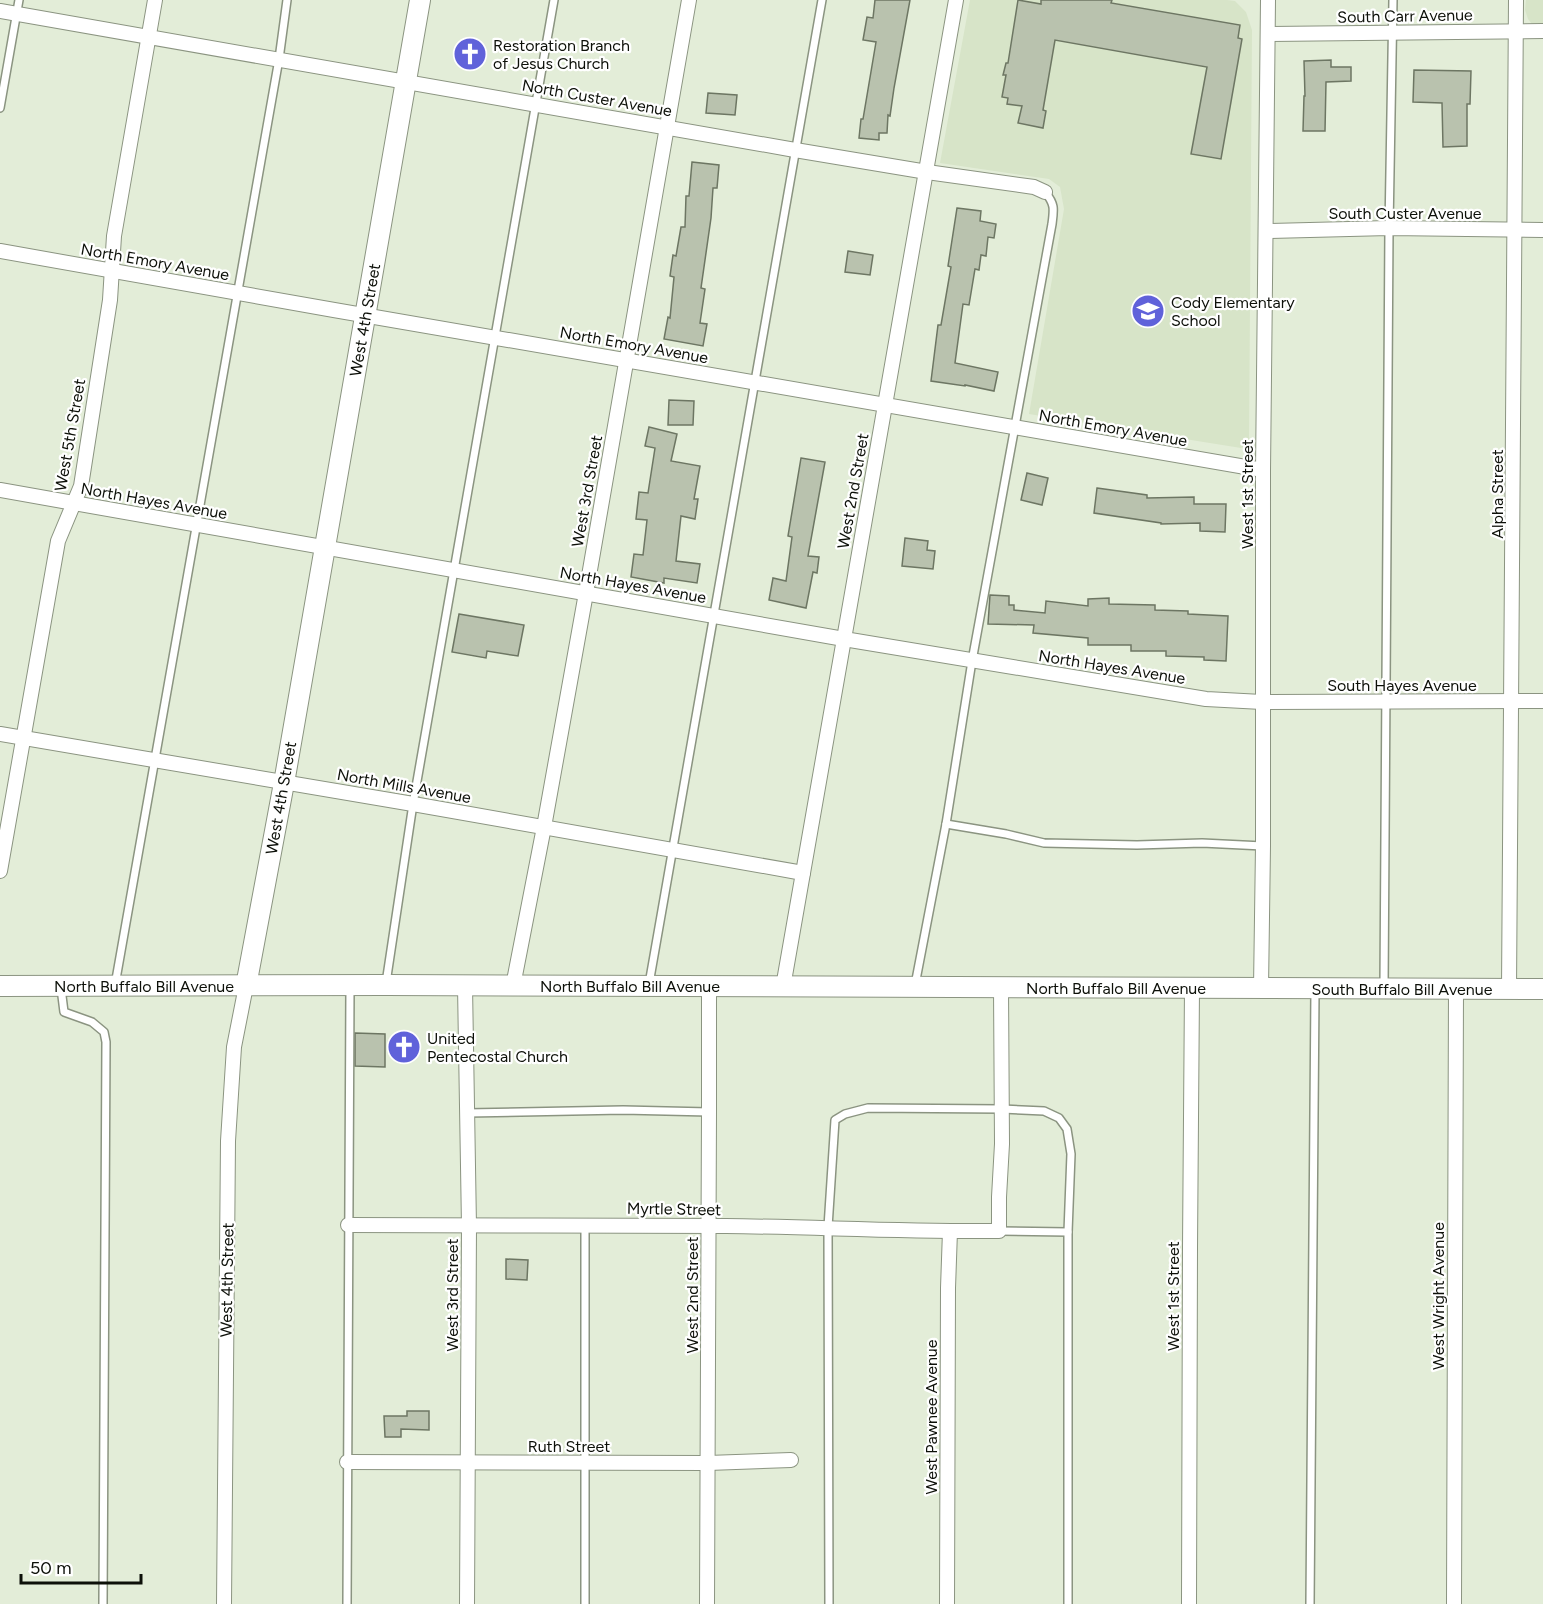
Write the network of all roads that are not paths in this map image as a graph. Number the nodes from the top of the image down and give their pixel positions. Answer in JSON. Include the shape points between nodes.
{"nodes":[{"id":1,"x":155,"y":0,"type":"edge"},
{"id":2,"x":287,"y":0,"type":"edge"},
{"id":3,"x":420,"y":0,"type":"edge"},
{"id":4,"x":554,"y":0,"type":"edge"},
{"id":5,"x":689,"y":0,"type":"edge"},
{"id":6,"x":822,"y":0,"type":"edge"},
{"id":7,"x":956,"y":0,"type":"edge"},
{"id":8,"x":1255,"y":0,"type":"edge"},
{"id":9,"x":1393,"y":0,"type":"edge"},
{"id":10,"x":1516,"y":0,"type":"edge"},
{"id":11,"x":1268,"y":3,"type":"edge"},
{"id":12,"x":18,"y":7,"type":"edge"},
{"id":13,"x":0,"y":11,"type":"edge"},
{"id":14,"x":1543,"y":31,"type":"edge"},
{"id":15,"x":1516,"y":32,"type":"junction"},
{"id":16,"x":1394,"y":33,"type":"junction"},
{"id":17,"x":1268,"y":34,"type":"junction"},
{"id":18,"x":149,"y":36,"type":"junction"},
{"id":19,"x":279,"y":59,"type":"junction"},
{"id":20,"x":406,"y":81,"type":"junction"},
{"id":21,"x":536,"y":104,"type":"junction"},
{"id":22,"x":0,"y":108,"type":"edge"},
{"id":23,"x":667,"y":127,"type":"junction"},
{"id":24,"x":795,"y":150,"type":"junction"},
{"id":25,"x":927,"y":172,"type":"junction"},
{"id":26,"x":1045,"y":192,"type":"joint"},
{"id":27,"x":1389,"y":228,"type":"junction"},
{"id":28,"x":1515,"y":230,"type":"junction"},
{"id":29,"x":1543,"y":230,"type":"edge"},
{"id":30,"x":1266,"y":231,"type":"junction"},
{"id":31,"x":0,"y":251,"type":"edge"},
{"id":32,"x":112,"y":272,"type":"junction"},
{"id":33,"x":237,"y":293,"type":"junction"},
{"id":34,"x":366,"y":316,"type":"junction"},
{"id":35,"x":495,"y":338,"type":"junction"},
{"id":36,"x":627,"y":361,"type":"junction"},
{"id":37,"x":754,"y":383,"type":"junction"},
{"id":38,"x":885,"y":406,"type":"junction"},
{"id":39,"x":1015,"y":428,"type":"junction"},
{"id":40,"x":1263,"y":470,"type":"junction"},
{"id":41,"x":0,"y":490,"type":"edge"},
{"id":42,"x":74,"y":503,"type":"junction"},
{"id":43,"x":196,"y":525,"type":"junction"},
{"id":44,"x":326,"y":548,"type":"junction"},
{"id":45,"x":454,"y":570,"type":"junction"},
{"id":46,"x":586,"y":593,"type":"junction"},
{"id":47,"x":713,"y":616,"type":"junction"},
{"id":48,"x":844,"y":639,"type":"junction"},
{"id":49,"x":972,"y":661,"type":"junction"},
{"id":50,"x":1512,"y":700,"type":"junction"},
{"id":51,"x":1386,"y":701,"type":"junction"},
{"id":52,"x":1543,"y":701,"type":"edge"},
{"id":53,"x":1262,"y":702,"type":"junction"},
{"id":54,"x":0,"y":734,"type":"edge"},
{"id":55,"x":24,"y":739,"type":"junction"},
{"id":56,"x":154,"y":761,"type":"junction"},
{"id":57,"x":285,"y":783,"type":"junction"},
{"id":58,"x":413,"y":804,"type":"junction"},
{"id":59,"x":946,"y":824,"type":"junction"},
{"id":60,"x":544,"y":827,"type":"junction"},
{"id":61,"x":1263,"y":846,"type":"junction"},
{"id":62,"x":673,"y":850,"type":"junction"},
{"id":63,"x":0,"y":871,"type":"edge"},
{"id":64,"x":803,"y":873,"type":"junction"},
{"id":65,"x":350,"y":985,"type":"junction"},
{"id":66,"x":386,"y":985,"type":"junction"},
{"id":67,"x":0,"y":986,"type":"edge"},
{"id":68,"x":60,"y":986,"type":"junction"},
{"id":69,"x":115,"y":986,"type":"junction"},
{"id":70,"x":246,"y":986,"type":"junction"},
{"id":71,"x":465,"y":986,"type":"junction"},
{"id":72,"x":513,"y":986,"type":"junction"},
{"id":73,"x":648,"y":986,"type":"junction"},
{"id":74,"x":709,"y":986,"type":"junction"},
{"id":75,"x":783,"y":987,"type":"junction"},
{"id":76,"x":915,"y":987,"type":"junction"},
{"id":77,"x":1001,"y":987,"type":"junction"},
{"id":78,"x":1192,"y":988,"type":"junction"},
{"id":79,"x":1260,"y":988,"type":"junction"},
{"id":80,"x":1315,"y":988,"type":"junction"},
{"id":81,"x":1384,"y":989,"type":"junction"},
{"id":82,"x":1456,"y":989,"type":"junction"},
{"id":83,"x":1509,"y":989,"type":"junction"},
{"id":84,"x":1543,"y":989,"type":"edge"},
{"id":85,"x":1002,"y":1109,"type":"junction"},
{"id":86,"x":709,"y":1112,"type":"junction"},
{"id":87,"x":467,"y":1113,"type":"junction"},
{"id":88,"x":585,"y":1224,"type":"junction"},
{"id":89,"x":348,"y":1225,"type":"junction"},
{"id":90,"x":469,"y":1226,"type":"junction"},
{"id":91,"x":709,"y":1226,"type":"junction"},
{"id":92,"x":828,"y":1227,"type":"junction"},
{"id":93,"x":950,"y":1231,"type":"junction"},
{"id":94,"x":999,"y":1231,"type":"junction"},
{"id":95,"x":1068,"y":1232,"type":"junction"},
{"id":96,"x":791,"y":1460,"type":"dead end"},
{"id":97,"x":347,"y":1462,"type":"junction"},
{"id":98,"x":468,"y":1462,"type":"junction"},
{"id":99,"x":585,"y":1463,"type":"junction"},
{"id":100,"x":708,"y":1463,"type":"junction"},
{"id":101,"x":104,"y":1604,"type":"edge"},
{"id":102,"x":224,"y":1604,"type":"edge"},
{"id":103,"x":346,"y":1604,"type":"edge"},
{"id":104,"x":467,"y":1604,"type":"edge"},
{"id":105,"x":585,"y":1604,"type":"edge"},
{"id":106,"x":707,"y":1604,"type":"edge"},
{"id":107,"x":829,"y":1604,"type":"edge"},
{"id":108,"x":947,"y":1604,"type":"edge"},
{"id":109,"x":1068,"y":1604,"type":"edge"},
{"id":110,"x":1189,"y":1604,"type":"edge"},
{"id":111,"x":1310,"y":1604,"type":"edge"},
{"id":112,"x":1454,"y":1604,"type":"edge"}],
"edges":[{"from":1,"to":18,"type":"street","name":"West 5th Street"},
{"from":2,"to":19,"type":"lane"},
{"from":3,"to":20,"type":"main road","name":"West 4th Street"},
{"from":4,"to":21,"type":"lane"},
{"from":5,"to":23,"type":"street","name":"West 3rd Street"},
{"from":6,"to":24,"type":"lane"},
{"from":7,"to":25,"type":"street","name":"West 2nd Street"},
{"from":8,"to":11,"type":"street"},
{"from":9,"to":16,"type":"lane"},
{"from":10,"to":15,"type":"street","name":"Alpha Street"},
{"from":11,"to":17,"type":"street","name":"West 1st Street"},
{"from":12,"to":13,"type":"street","name":"North Custer Avenue"},
{"from":12,"to":18,"type":"street","name":"North Custer Avenue"},
{"from":12,"to":22,"type":"lane"},
{"from":14,"to":15,"type":"street","name":"South Carr Avenue"},
{"from":15,"to":16,"type":"street","name":"South Carr Avenue"},
{"from":15,"to":28,"type":"street","name":"Alpha Street"},
{"from":16,"to":17,"type":"street","name":"South Carr Avenue"},
{"from":16,"to":27,"type":"lane"},
{"from":17,"to":30,"type":"street","name":"West 1st Street"},
{"from":18,"to":19,"type":"street","name":"North Custer Avenue"},
{"from":18,"to":32,"type":"street","name":"West 5th Street","via":[[114,236]]},
{"from":19,"to":20,"type":"street","name":"North Custer Avenue"},
{"from":19,"to":33,"type":"lane"},
{"from":20,"to":21,"type":"street","name":"North Custer Avenue"},
{"from":20,"to":34,"type":"main road","name":"West 4th Street"},
{"from":21,"to":23,"type":"street","name":"North Custer Avenue"},
{"from":21,"to":35,"type":"lane"},
{"from":23,"to":24,"type":"street","name":"North Custer Avenue"},
{"from":23,"to":36,"type":"street","name":"West 3rd Street"},
{"from":24,"to":25,"type":"street","name":"North Custer Avenue"},
{"from":24,"to":37,"type":"lane"},
{"from":25,"to":26,"type":"street","name":"North Custer Avenue","via":[[1034,187]]},
{"from":25,"to":38,"type":"street","name":"West 2nd Street"},
{"from":26,"to":39,"type":"lane","via":[[1054,209]]},
{"from":27,"to":28,"type":"street","name":"South Custer Avenue"},
{"from":27,"to":30,"type":"street","name":"South Custer Avenue"},
{"from":27,"to":51,"type":"lane"},
{"from":28,"to":29,"type":"street","name":"South Custer Avenue"},
{"from":28,"to":50,"type":"street","name":"Alpha Street"},
{"from":30,"to":40,"type":"street","name":"West 1st Street"},
{"from":31,"to":32,"type":"street","name":"North Emory Avenue"},
{"from":32,"to":33,"type":"street","name":"North Emory Avenue"},
{"from":32,"to":42,"type":"street","name":"West 5th Street","via":[[81,486]]},
{"from":33,"to":34,"type":"street","name":"North Emory Avenue"},
{"from":33,"to":43,"type":"lane"},
{"from":34,"to":35,"type":"street","name":"North Emory Avenue"},
{"from":34,"to":44,"type":"main road","name":"West 4th Street"},
{"from":35,"to":36,"type":"street","name":"North Emory Avenue"},
{"from":35,"to":45,"type":"lane"},
{"from":36,"to":37,"type":"street","name":"North Emory Avenue"},
{"from":36,"to":46,"type":"street","name":"West 3rd Street"},
{"from":37,"to":38,"type":"street","name":"North Emory Avenue"},
{"from":37,"to":47,"type":"lane"},
{"from":38,"to":39,"type":"street","name":"North Emory Avenue"},
{"from":38,"to":48,"type":"street","name":"West 2nd Street"},
{"from":39,"to":40,"type":"street","name":"North Emory Avenue"},
{"from":39,"to":49,"type":"lane"},
{"from":40,"to":53,"type":"street","name":"West 1st Street"},
{"from":41,"to":42,"type":"street","name":"North Hayes Avenue"},
{"from":42,"to":43,"type":"street","name":"North Hayes Avenue"},
{"from":42,"to":55,"type":"street","name":"West 5th Street","via":[[58,541]]},
{"from":43,"to":44,"type":"street","name":"North Hayes Avenue"},
{"from":43,"to":56,"type":"lane"},
{"from":44,"to":45,"type":"street","name":"North Hayes Avenue"},
{"from":44,"to":57,"type":"main road","name":"West 4th Street"},
{"from":45,"to":46,"type":"street","name":"North Hayes Avenue"},
{"from":45,"to":58,"type":"lane"},
{"from":46,"to":47,"type":"street","name":"North Hayes Avenue"},
{"from":46,"to":60,"type":"street","name":"West 3rd Street"},
{"from":47,"to":48,"type":"street","name":"North Hayes Avenue"},
{"from":47,"to":62,"type":"lane"},
{"from":48,"to":49,"type":"street","name":"North Hayes Avenue"},
{"from":48,"to":64,"type":"street","name":"West 2nd Street"},
{"from":49,"to":53,"type":"street","name":"North Hayes Avenue","via":[[1206,699]]},
{"from":49,"to":59,"type":"lane"},
{"from":50,"to":51,"type":"street","name":"South Hayes Avenue"},
{"from":50,"to":52,"type":"street","name":"South Hayes Avenue"},
{"from":50,"to":83,"type":"street","name":"Alpha Street"},
{"from":51,"to":53,"type":"street","name":"South Hayes Avenue"},
{"from":51,"to":81,"type":"lane"},
{"from":53,"to":61,"type":"street","name":"West 1st Street"},
{"from":54,"to":55,"type":"street","name":"North Mills Avenue"},
{"from":55,"to":56,"type":"street","name":"North Mills Avenue"},
{"from":55,"to":63,"type":"street","name":"West 5th Street"},
{"from":56,"to":57,"type":"street","name":"North Mills Avenue"},
{"from":56,"to":69,"type":"lane"},
{"from":57,"to":58,"type":"street","name":"North Mills Avenue"},
{"from":57,"to":70,"type":"main road","name":"West 4th Street"},
{"from":58,"to":60,"type":"street","name":"North Mills Avenue"},
{"from":58,"to":66,"type":"lane"},
{"from":59,"to":61,"type":"lane","via":[[1044,843]]},
{"from":59,"to":76,"type":"lane"},
{"from":60,"to":62,"type":"street","name":"North Mills Avenue"},
{"from":60,"to":72,"type":"street","name":"West 3rd Street"},
{"from":61,"to":79,"type":"street","name":"West 1st Street"},
{"from":62,"to":64,"type":"street","name":"North Mills Avenue"},
{"from":62,"to":73,"type":"lane"},
{"from":64,"to":75,"type":"street","name":"West 2nd Street"},
{"from":65,"to":66,"type":"main road","name":"North Buffalo Bill Avenue"},
{"from":65,"to":70,"type":"main road","name":"North Buffalo Bill Avenue"},
{"from":65,"to":89,"type":"lane"},
{"from":66,"to":71,"type":"main road","name":"North Buffalo Bill Avenue"},
{"from":67,"to":68,"type":"main road","name":"North Buffalo Bill Avenue"},
{"from":68,"to":69,"type":"main road","name":"North Buffalo Bill Avenue"},
{"from":68,"to":101,"type":"lane","via":[[64,1012],[92,1022],[104,1032],[106,1041]]},
{"from":69,"to":70,"type":"main road","name":"North Buffalo Bill Avenue"},
{"from":70,"to":102,"type":"street","name":"West 4th Street","via":[[234,1047],[228,1141]]},
{"from":71,"to":72,"type":"main road","name":"North Buffalo Bill Avenue"},
{"from":71,"to":87,"type":"street","name":"West 3rd Street"},
{"from":72,"to":73,"type":"main road","name":"North Buffalo Bill Avenue"},
{"from":73,"to":74,"type":"main road","name":"North Buffalo Bill Avenue"},
{"from":74,"to":75,"type":"main road","name":"North Buffalo Bill Avenue"},
{"from":74,"to":86,"type":"street","name":"West 2nd Street"},
{"from":75,"to":76,"type":"main road","name":"North Buffalo Bill Avenue"},
{"from":76,"to":77,"type":"main road","name":"North Buffalo Bill Avenue"},
{"from":77,"to":78,"type":"main road","name":"North Buffalo Bill Avenue"},
{"from":77,"to":85,"type":"street"},
{"from":78,"to":79,"type":"main road","name":"North Buffalo Bill Avenue"},
{"from":78,"to":110,"type":"street","name":"West 1st Street"},
{"from":79,"to":80,"type":"main road","name":"South Buffalo Bill Avenue"},
{"from":80,"to":81,"type":"main road","name":"South Buffalo Bill Avenue"},
{"from":80,"to":111,"type":"lane"},
{"from":81,"to":82,"type":"main road","name":"South Buffalo Bill Avenue"},
{"from":82,"to":83,"type":"main road","name":"South Buffalo Bill Avenue"},
{"from":82,"to":112,"type":"street","name":"West Wright Avenue"},
{"from":83,"to":84,"type":"main road","name":"South Buffalo Bill Avenue"},
{"from":85,"to":92,"type":"lane","via":[[868,1108],[835,1120]]},
{"from":85,"to":94,"type":"street"},
{"from":85,"to":95,"type":"lane","via":[[1044,1111],[1059,1118],[1067,1128],[1071,1154]]},
{"from":86,"to":87,"type":"lane"},
{"from":86,"to":91,"type":"street","name":"West 2nd Street"},
{"from":87,"to":90,"type":"street","name":"West 3rd Street"},
{"from":88,"to":90,"type":"street","name":"Myrtle Street"},
{"from":88,"to":91,"type":"street","name":"Myrtle Street"},
{"from":88,"to":99,"type":"lane"},
{"from":89,"to":90,"type":"street","name":"Myrtle Street"},
{"from":89,"to":97,"type":"lane"},
{"from":90,"to":98,"type":"street","name":"West 3rd Street"},
{"from":91,"to":92,"type":"street","name":"Myrtle Street"},
{"from":91,"to":100,"type":"street","name":"West 2nd Street"},
{"from":92,"to":93,"type":"street","name":"Myrtle Street"},
{"from":92,"to":107,"type":"lane"},
{"from":93,"to":94,"type":"street","name":"Myrtle Street"},
{"from":93,"to":108,"type":"street","name":"West Pawnee Avenue"},
{"from":94,"to":95,"type":"lane"},
{"from":95,"to":109,"type":"lane"},
{"from":96,"to":100,"type":"street","name":"Ruth Street"},
{"from":97,"to":98,"type":"street","name":"Ruth Street"},
{"from":97,"to":103,"type":"lane"},
{"from":98,"to":99,"type":"street","name":"Ruth Street"},
{"from":98,"to":104,"type":"street","name":"West 3rd Street"},
{"from":99,"to":100,"type":"street","name":"Ruth Street"},
{"from":99,"to":105,"type":"lane"},
{"from":100,"to":106,"type":"street","name":"West 2nd Street"}]}
